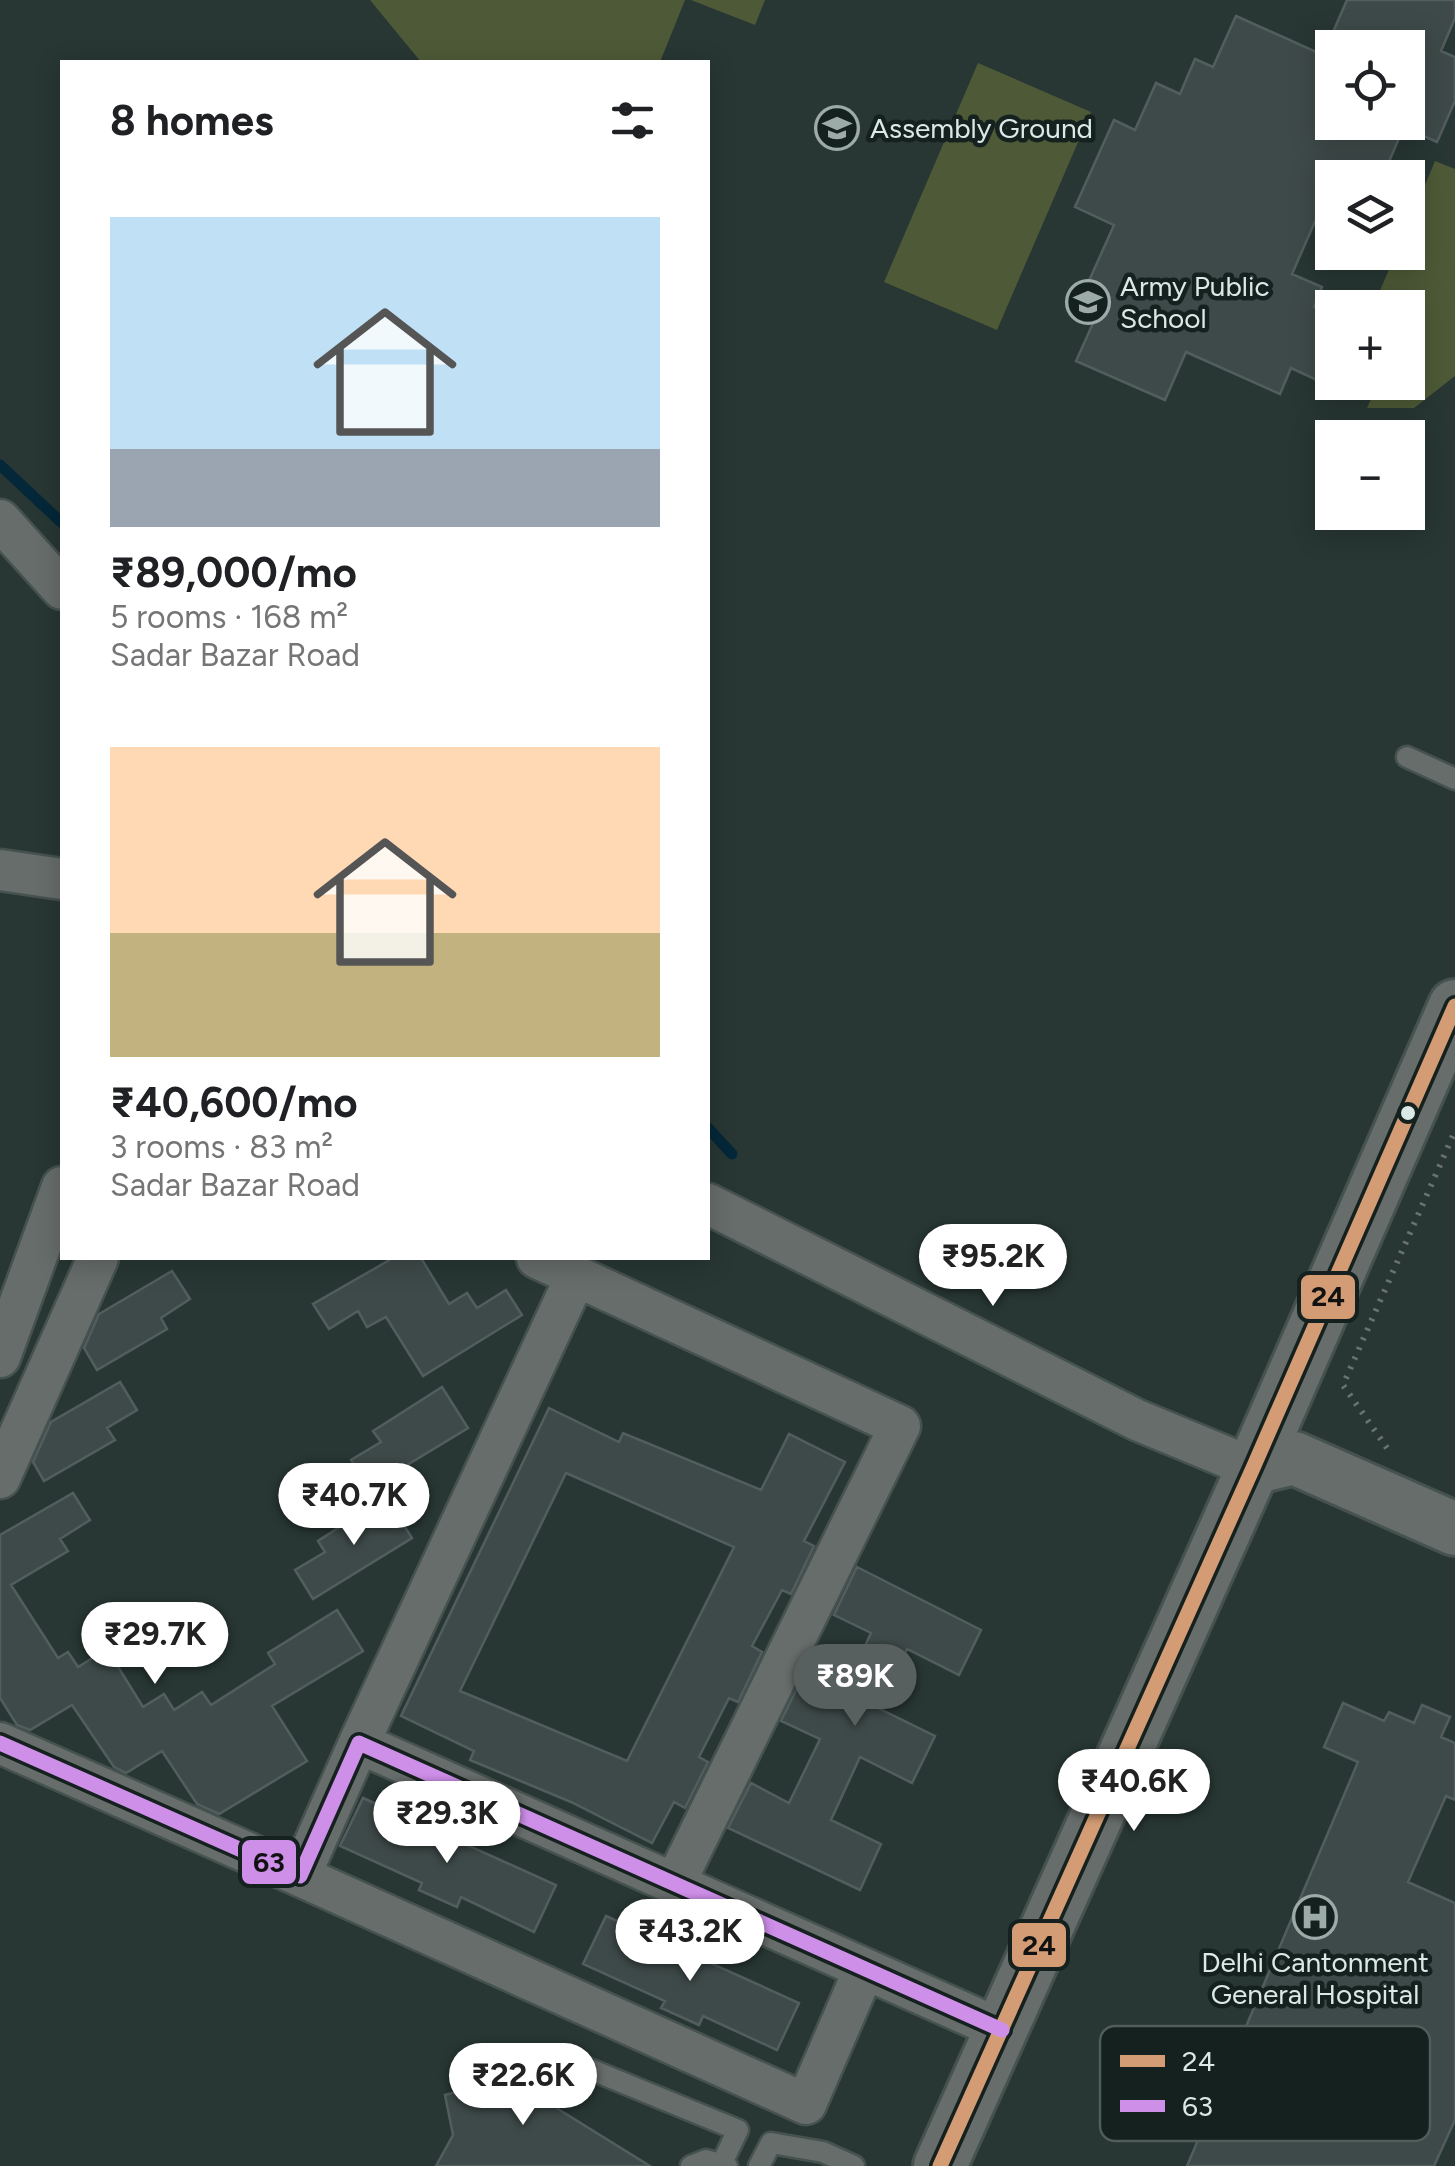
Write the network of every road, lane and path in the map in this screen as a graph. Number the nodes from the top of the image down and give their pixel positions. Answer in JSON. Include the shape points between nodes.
{"nodes":[{"id":1,"x":0,"y":520,"type":"edge"},
{"id":2,"x":60,"y":587,"type":"edge"},
{"id":3,"x":1407,"y":757,"type":"dead end"},
{"id":4,"x":1455,"y":779,"type":"edge"},
{"id":5,"x":0,"y":870,"type":"edge"},
{"id":6,"x":60,"y":880,"type":"edge"},
{"id":7,"x":1455,"y":1006,"type":"edge"},
{"id":8,"x":1455,"y":1131,"type":"edge"},
{"id":9,"x":60,"y":1192,"type":"edge"},
{"id":10,"x":710,"y":1205,"type":"edge"},
{"id":11,"x":97,"y":1260,"type":"edge"},
{"id":12,"x":540,"y":1260,"type":"edge"},
{"id":13,"x":576,"y":1276,"type":"junction"},
{"id":14,"x":0,"y":1357,"type":"edge"},
{"id":15,"x":1396,"y":1460,"type":"dead end"},
{"id":16,"x":1254,"y":1468,"type":"junction"},
{"id":17,"x":0,"y":1478,"type":"edge"},
{"id":18,"x":1455,"y":1529,"type":"edge"},
{"id":19,"x":0,"y":1743,"type":"edge"},
{"id":20,"x":359,"y":1743,"type":"junction"},
{"id":21,"x":300,"y":1876,"type":"junction"},
{"id":22,"x":675,"y":1883,"type":"junction"},
{"id":23,"x":864,"y":1970,"type":"junction"},
{"id":24,"x":1002,"y":2030,"type":"junction"},
{"id":25,"x":565,"y":2058,"type":"dead end"},
{"id":26,"x":738,"y":2130,"type":"junction"},
{"id":27,"x":771,"y":2143,"type":"junction"},
{"id":28,"x":724,"y":2164,"type":"edge"},
{"id":29,"x":691,"y":2166,"type":"edge"},
{"id":30,"x":759,"y":2166,"type":"edge"},
{"id":31,"x":854,"y":2166,"type":"edge"},
{"id":32,"x":940,"y":2166,"type":"edge"}],
"edges":[{"from":1,"to":2,"type":"street"},
{"from":3,"to":4,"type":"lane"},
{"from":5,"to":6,"type":"street"},
{"from":7,"to":16,"type":"street"},
{"from":8,"to":15,"type":"path","via":[[1344,1384]]},
{"from":9,"to":14,"type":"street"},
{"from":10,"to":16,"type":"street","via":[[1138,1420]]},
{"from":11,"to":17,"type":"street"},
{"from":12,"to":13,"type":"street"},
{"from":13,"to":20,"type":"street"},
{"from":13,"to":22,"type":"street","via":[[900,1426]]},
{"from":16,"to":18,"type":"street","via":[[1294,1458]]},
{"from":16,"to":24,"type":"street"},
{"from":19,"to":21,"type":"street"},
{"from":20,"to":21,"type":"street"},
{"from":20,"to":22,"type":"street"},
{"from":21,"to":23,"type":"street","via":[[806,2104]]},
{"from":22,"to":23,"type":"street"},
{"from":23,"to":24,"type":"street"},
{"from":24,"to":32,"type":"street"},
{"from":25,"to":26,"type":"lane"},
{"from":26,"to":27,"type":"lane"},
{"from":26,"to":28,"type":"lane"},
{"from":27,"to":30,"type":"lane"},
{"from":27,"to":31,"type":"lane","via":[[823,2152]]},
{"from":28,"to":29,"type":"lane","via":[[706,2160]]}]}
